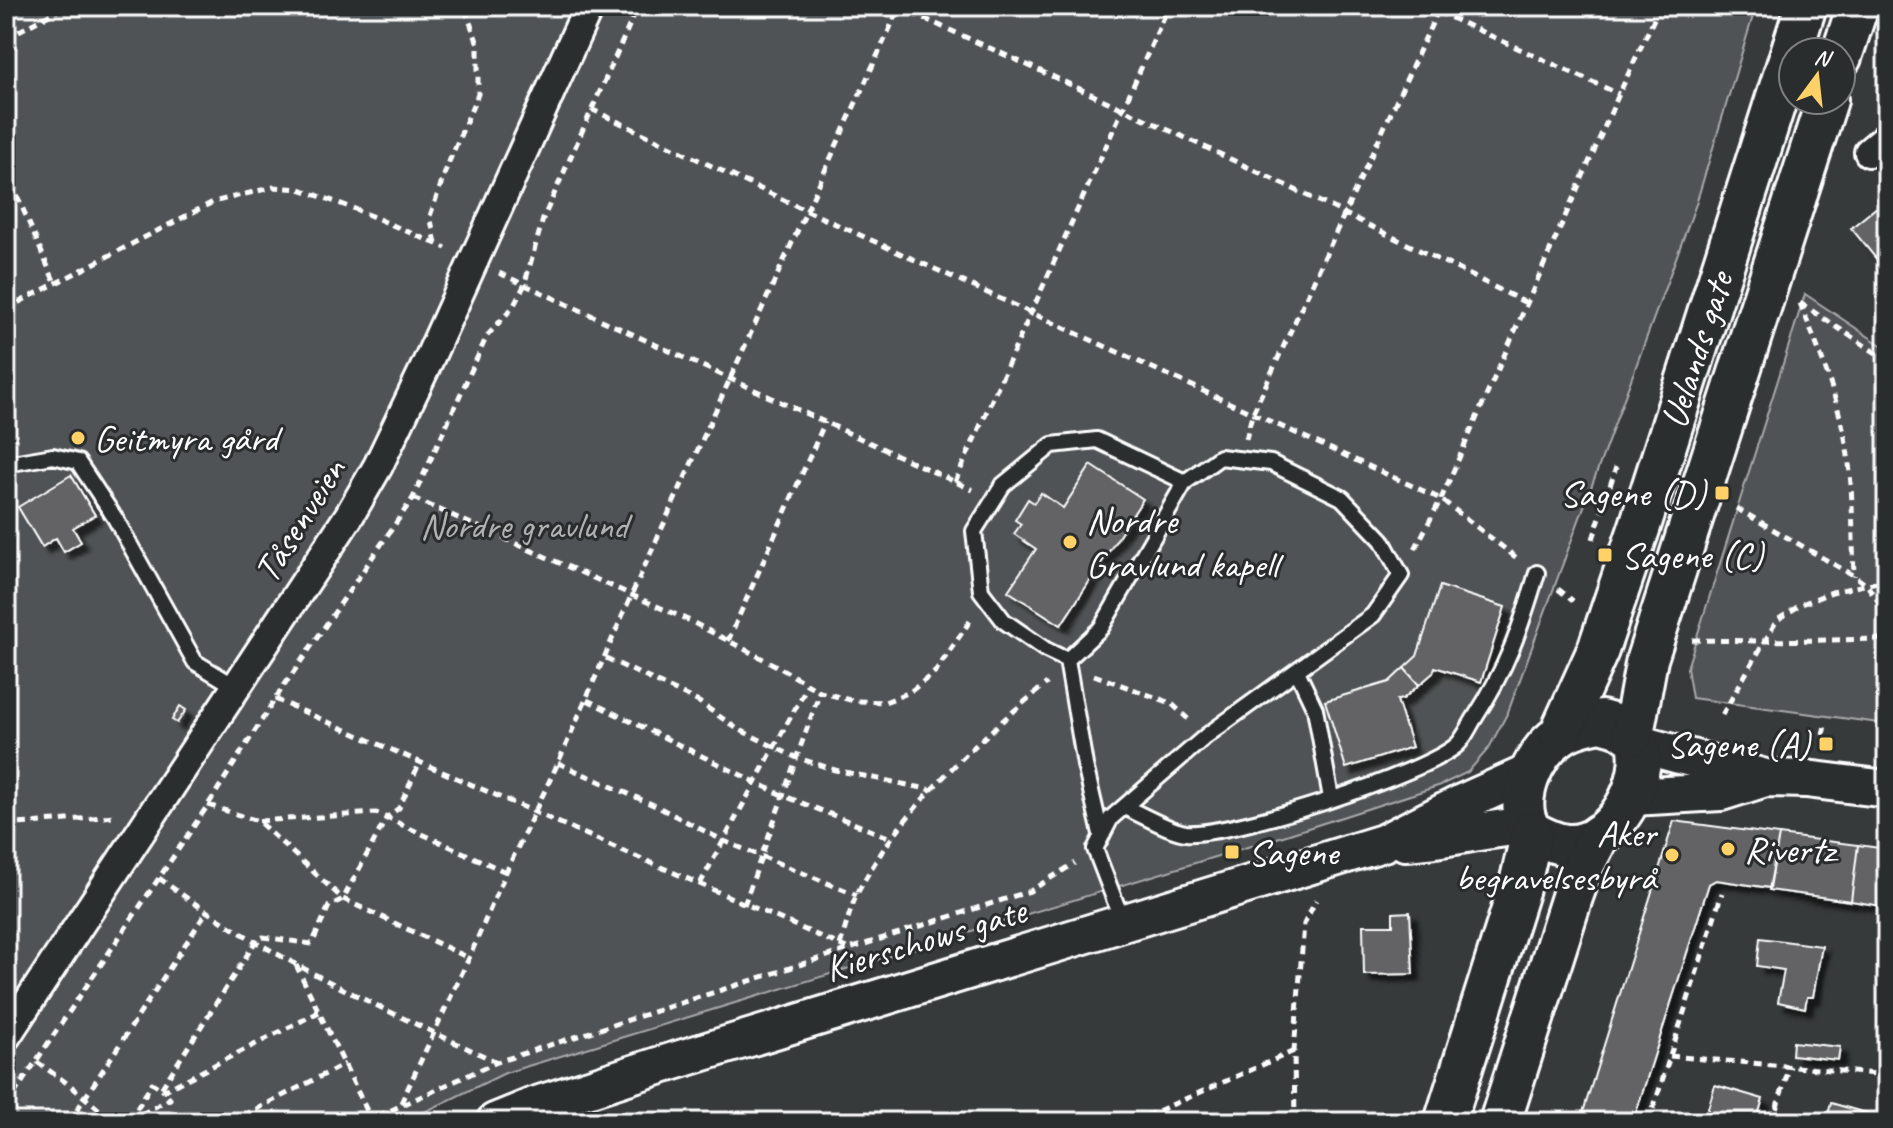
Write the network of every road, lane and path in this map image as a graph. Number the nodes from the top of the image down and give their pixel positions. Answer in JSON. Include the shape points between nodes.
{"nodes":[{"id":1,"x":66,"y":6,"type":"edge"},
{"id":2,"x":464,"y":6,"type":"edge"},
{"id":3,"x":589,"y":6,"type":"edge"},
{"id":4,"x":899,"y":6,"type":"edge"},
{"id":5,"x":1169,"y":6,"type":"edge"},
{"id":6,"x":1425,"y":6,"type":"edge"},
{"id":7,"x":1660,"y":6,"type":"edge"},
{"id":8,"x":1806,"y":6,"type":"edge"},
{"id":9,"x":1858,"y":6,"type":"edge"},
{"id":10,"x":1439,"y":9,"type":"edge"},
{"id":11,"x":1848,"y":36,"type":"edge"},
{"id":12,"x":6,"y":38,"type":"edge"},
{"id":13,"x":1619,"y":94,"type":"junction"},
{"id":14,"x":1122,"y":108,"type":"junction"},
{"id":15,"x":591,"y":109,"type":"dead end"},
{"id":16,"x":1822,"y":116,"type":"edge"},
{"id":17,"x":6,"y":170,"type":"edge"},
{"id":18,"x":805,"y":210,"type":"junction"},
{"id":19,"x":1346,"y":213,"type":"junction"},
{"id":20,"x":437,"y":244,"type":"junction"},
{"id":21,"x":455,"y":251,"type":"dead end"},
{"id":22,"x":491,"y":269,"type":"dead end"},
{"id":23,"x":55,"y":283,"type":"junction"},
{"id":24,"x":1526,"y":303,"type":"junction"},
{"id":25,"x":6,"y":309,"type":"edge"},
{"id":26,"x":1029,"y":312,"type":"junction"},
{"id":27,"x":1887,"y":360,"type":"edge"},
{"id":28,"x":730,"y":379,"type":"junction"},
{"id":29,"x":1252,"y":415,"type":"junction"},
{"id":30,"x":825,"y":422,"type":"junction"},
{"id":31,"x":1240,"y":460,"type":"junction"},
{"id":32,"x":6,"y":464,"type":"edge"},
{"id":33,"x":1616,"y":467,"type":"dead end"},
{"id":34,"x":955,"y":482,"type":"junction"},
{"id":35,"x":1185,"y":482,"type":"junction"},
{"id":36,"x":413,"y":498,"type":"dead end"},
{"id":37,"x":1441,"y":499,"type":"junction"},
{"id":38,"x":993,"y":500,"type":"junction"},
{"id":39,"x":1736,"y":507,"type":"dead end"},
{"id":40,"x":1588,"y":553,"type":"dead end"},
{"id":41,"x":1537,"y":573,"type":"junction"},
{"id":42,"x":1401,"y":575,"type":"junction"},
{"id":43,"x":1854,"y":576,"type":"junction"},
{"id":44,"x":1887,"y":580,"type":"edge"},
{"id":45,"x":1867,"y":585,"type":"junction"},
{"id":46,"x":981,"y":591,"type":"junction"},
{"id":47,"x":631,"y":596,"type":"junction"},
{"id":48,"x":1573,"y":601,"type":"dead end"},
{"id":49,"x":1887,"y":614,"type":"edge"},
{"id":50,"x":1690,"y":639,"type":"dead end"},
{"id":51,"x":1887,"y":639,"type":"edge"},
{"id":52,"x":728,"y":641,"type":"junction"},
{"id":53,"x":1765,"y":641,"type":"junction"},
{"id":54,"x":606,"y":658,"type":"junction"},
{"id":55,"x":1068,"y":667,"type":"junction"},
{"id":56,"x":1297,"y":671,"type":"junction"},
{"id":57,"x":808,"y":685,"type":"junction"},
{"id":58,"x":236,"y":687,"type":"junction"},
{"id":59,"x":820,"y":692,"type":"junction"},
{"id":60,"x":275,"y":699,"type":"dead end"},
{"id":61,"x":587,"y":700,"type":"junction"},
{"id":62,"x":1722,"y":715,"type":"dead end"},
{"id":63,"x":1825,"y":725,"type":"dead end"},
{"id":64,"x":1560,"y":734,"type":"junction"},
{"id":65,"x":1823,"y":735,"type":"dead end"},
{"id":66,"x":1206,"y":736,"type":"junction"},
{"id":67,"x":1636,"y":739,"type":"junction"},
{"id":68,"x":775,"y":747,"type":"junction"},
{"id":69,"x":795,"y":757,"type":"junction"},
{"id":70,"x":420,"y":762,"type":"junction"},
{"id":71,"x":558,"y":763,"type":"junction"},
{"id":72,"x":1531,"y":772,"type":"junction"},
{"id":73,"x":1765,"y":778,"type":"junction"},
{"id":74,"x":755,"y":782,"type":"junction"},
{"id":75,"x":1887,"y":789,"type":"edge"},
{"id":76,"x":932,"y":790,"type":"junction"},
{"id":77,"x":782,"y":795,"type":"junction"},
{"id":78,"x":1632,"y":797,"type":"junction"},
{"id":79,"x":1331,"y":798,"type":"junction"},
{"id":80,"x":208,"y":805,"type":"dead end"},
{"id":81,"x":1124,"y":807,"type":"junction"},
{"id":82,"x":536,"y":811,"type":"junction"},
{"id":83,"x":387,"y":817,"type":"junction"},
{"id":84,"x":149,"y":818,"type":"junction"},
{"id":85,"x":258,"y":821,"type":"junction"},
{"id":86,"x":6,"y":825,"type":"edge"},
{"id":87,"x":1529,"y":829,"type":"junction"},
{"id":88,"x":1101,"y":834,"type":"junction"},
{"id":89,"x":1599,"y":835,"type":"junction"},
{"id":90,"x":893,"y":839,"type":"junction"},
{"id":91,"x":724,"y":841,"type":"junction"},
{"id":92,"x":1383,"y":843,"type":"junction"},
{"id":93,"x":1095,"y":849,"type":"junction"},
{"id":94,"x":762,"y":856,"type":"junction"},
{"id":95,"x":506,"y":872,"type":"junction"},
{"id":96,"x":159,"y":878,"type":"dead end"},
{"id":97,"x":700,"y":884,"type":"junction"},
{"id":98,"x":1722,"y":893,"type":"dead end"},
{"id":99,"x":857,"y":895,"type":"junction"},
{"id":100,"x":1319,"y":895,"type":"dead end"},
{"id":101,"x":343,"y":899,"type":"junction"},
{"id":102,"x":744,"y":905,"type":"junction"},
{"id":103,"x":207,"y":911,"type":"junction"},
{"id":104,"x":1123,"y":922,"type":"junction"},
{"id":105,"x":256,"y":941,"type":"junction"},
{"id":106,"x":840,"y":945,"type":"junction"},
{"id":107,"x":850,"y":949,"type":"junction"},
{"id":108,"x":469,"y":958,"type":"junction"},
{"id":109,"x":295,"y":964,"type":"junction"},
{"id":110,"x":319,"y":1012,"type":"junction"},
{"id":111,"x":434,"y":1032,"type":"junction"},
{"id":112,"x":6,"y":1036,"type":"edge"},
{"id":113,"x":1294,"y":1051,"type":"junction"},
{"id":114,"x":1670,"y":1056,"type":"junction"},
{"id":115,"x":37,"y":1062,"type":"dead end"},
{"id":116,"x":497,"y":1062,"type":"junction"},
{"id":117,"x":345,"y":1064,"type":"junction"},
{"id":118,"x":1790,"y":1066,"type":"junction"},
{"id":119,"x":1887,"y":1075,"type":"edge"},
{"id":120,"x":162,"y":1090,"type":"junction"},
{"id":121,"x":85,"y":1098,"type":"junction"},
{"id":122,"x":401,"y":1103,"type":"junction"},
{"id":123,"x":132,"y":1117,"type":"junction"},
{"id":124,"x":368,"y":1120,"type":"edge"},
{"id":125,"x":69,"y":1122,"type":"edge"},
{"id":126,"x":114,"y":1122,"type":"edge"},
{"id":127,"x":125,"y":1122,"type":"edge"},
{"id":128,"x":231,"y":1122,"type":"edge"},
{"id":129,"x":495,"y":1122,"type":"edge"},
{"id":130,"x":1133,"y":1122,"type":"edge"},
{"id":131,"x":1295,"y":1122,"type":"edge"},
{"id":132,"x":1445,"y":1122,"type":"edge"},
{"id":133,"x":1500,"y":1122,"type":"edge"},
{"id":134,"x":1649,"y":1122,"type":"edge"},
{"id":135,"x":1772,"y":1122,"type":"edge"}],
"edges":[{"from":1,"to":12,"type":"path"},
{"from":2,"to":20,"type":"path","via":[[478,44],[478,94],[430,216]]},
{"from":3,"to":58,"type":"street","name":"Tåsenveien","via":[[378,466]]},
{"from":4,"to":14,"type":"path"},
{"from":4,"to":18,"type":"path"},
{"from":5,"to":14,"type":"path"},
{"from":6,"to":10,"type":"path"},
{"from":7,"to":13,"type":"path"},
{"from":8,"to":64,"type":"main road","name":"Uelands gate","via":[[1640,526],[1598,650]]},
{"from":9,"to":11,"type":"main road"},
{"from":10,"to":13,"type":"path"},
{"from":10,"to":19,"type":"path"},
{"from":13,"to":24,"type":"path"},
{"from":14,"to":19,"type":"path"},
{"from":14,"to":26,"type":"path"},
{"from":15,"to":18,"type":"path"},
{"from":16,"to":67,"type":"main road","name":"Uelands gate","via":[[1647,659]]},
{"from":17,"to":23,"type":"path"},
{"from":18,"to":26,"type":"path"},
{"from":18,"to":28,"type":"path"},
{"from":19,"to":24,"type":"path"},
{"from":19,"to":29,"type":"path"},
{"from":20,"to":21,"type":"path"},
{"from":20,"to":23,"type":"path","via":[[300,189],[274,187],[213,202]]},
{"from":22,"to":28,"type":"path"},
{"from":23,"to":25,"type":"path"},
{"from":24,"to":37,"type":"path"},
{"from":26,"to":29,"type":"path"},
{"from":26,"to":34,"type":"path"},
{"from":27,"to":43,"type":"path","via":[[1799,302],[1844,433]]},
{"from":28,"to":30,"type":"path"},
{"from":28,"to":47,"type":"path"},
{"from":29,"to":31,"type":"path"},
{"from":29,"to":37,"type":"path"},
{"from":30,"to":34,"type":"path"},
{"from":30,"to":52,"type":"path"},
{"from":31,"to":35,"type":"lane","via":[[1220,457]]},
{"from":31,"to":42,"type":"lane","via":[[1271,463],[1342,498],[1382,540]]},
{"from":32,"to":58,"type":"lane","via":[[53,456],[78,462],[195,662]]},
{"from":33,"to":40,"type":"path"},
{"from":34,"to":38,"type":"path"},
{"from":35,"to":38,"type":"lane","via":[[1097,440],[1052,445],[1003,485]]},
{"from":35,"to":55,"type":"lane","via":[[1101,628]]},
{"from":36,"to":47,"type":"path"},
{"from":37,"to":41,"type":"path"},
{"from":37,"to":42,"type":"path"},
{"from":38,"to":46,"type":"lane","via":[[974,531]]},
{"from":39,"to":43,"type":"path"},
{"from":41,"to":48,"type":"path"},
{"from":41,"to":79,"type":"lane","via":[[1515,645],[1458,744],[1421,765]]},
{"from":42,"to":56,"type":"lane","via":[[1373,615]]},
{"from":43,"to":45,"type":"path"},
{"from":44,"to":45,"type":"path"},
{"from":45,"to":49,"type":"path"},
{"from":45,"to":53,"type":"path","via":[[1802,604],[1777,620]]},
{"from":46,"to":55,"type":"lane","via":[[1004,621]]},
{"from":46,"to":59,"type":"path","via":[[974,614],[936,671],[910,692],[885,702]]},
{"from":47,"to":52,"type":"path"},
{"from":47,"to":54,"type":"path"},
{"from":50,"to":53,"type":"path"},
{"from":51,"to":53,"type":"path"},
{"from":52,"to":57,"type":"path"},
{"from":53,"to":62,"type":"path"},
{"from":54,"to":61,"type":"path"},
{"from":54,"to":68,"type":"path","via":[[699,702]]},
{"from":55,"to":66,"type":"path","via":[[1171,703]]},
{"from":55,"to":76,"type":"path","via":[[996,726]]},
{"from":55,"to":88,"type":"lane"},
{"from":56,"to":66,"type":"lane"},
{"from":56,"to":79,"type":"lane","via":[[1315,709]]},
{"from":57,"to":59,"type":"path"},
{"from":57,"to":68,"type":"path"},
{"from":58,"to":84,"type":"street","name":"Tåsenveien"},
{"from":59,"to":69,"type":"path"},
{"from":60,"to":70,"type":"path"},
{"from":61,"to":71,"type":"path"},
{"from":61,"to":74,"type":"path"},
{"from":63,"to":65,"type":"path"},
{"from":64,"to":67,"type":"main road","via":[[1601,721]]},
{"from":64,"to":72,"type":"main road","name":"Uelands gate"},
{"from":66,"to":81,"type":"lane"},
{"from":67,"to":73,"type":"street"},
{"from":67,"to":78,"type":"main road","name":"Uelands gate","via":[[1640,769]]},
{"from":68,"to":69,"type":"path"},
{"from":68,"to":74,"type":"path"},
{"from":69,"to":76,"type":"path"},
{"from":69,"to":77,"type":"path"},
{"from":70,"to":82,"type":"path"},
{"from":70,"to":83,"type":"path","via":[[399,808]]},
{"from":71,"to":82,"type":"path"},
{"from":71,"to":91,"type":"path"},
{"from":72,"to":87,"type":"main road","name":"Uelands gate","via":[[1525,797]]},
{"from":72,"to":92,"type":"street","name":"Kierschows gate"},
{"from":73,"to":75,"type":"street"},
{"from":73,"to":78,"type":"street","via":[[1721,792]]},
{"from":74,"to":77,"type":"path"},
{"from":74,"to":91,"type":"path"},
{"from":76,"to":90,"type":"path"},
{"from":77,"to":90,"type":"path"},
{"from":77,"to":94,"type":"path"},
{"from":78,"to":89,"type":"main road","name":"Uelands gate"},
{"from":79,"to":81,"type":"lane","via":[[1219,832],[1184,833]]},
{"from":80,"to":85,"type":"path"},
{"from":81,"to":88,"type":"lane"},
{"from":82,"to":95,"type":"path"},
{"from":82,"to":97,"type":"path"},
{"from":83,"to":85,"type":"path","via":[[376,813]]},
{"from":83,"to":95,"type":"path"},
{"from":83,"to":101,"type":"path"},
{"from":84,"to":86,"type":"path","via":[[102,815]]},
{"from":84,"to":112,"type":"street","name":"Tåsenveien"},
{"from":85,"to":101,"type":"path"},
{"from":87,"to":89,"type":"main road","via":[[1568,845]]},
{"from":87,"to":92,"type":"street","name":"Kierschows gate","via":[[1496,827],[1427,841]]},
{"from":87,"to":132,"type":"main road","name":"Uelands gate","via":[[1527,860]]},
{"from":88,"to":93,"type":"lane"},
{"from":89,"to":133,"type":"main road","name":"Uelands gate","via":[[1576,886]]},
{"from":90,"to":99,"type":"path"},
{"from":91,"to":94,"type":"path"},
{"from":91,"to":97,"type":"path"},
{"from":92,"to":104,"type":"street","name":"Kierschows gate"},
{"from":93,"to":104,"type":"lane"},
{"from":93,"to":107,"type":"path","via":[[1030,891]]},
{"from":94,"to":99,"type":"path"},
{"from":94,"to":102,"type":"path"},
{"from":95,"to":108,"type":"path"},
{"from":96,"to":103,"type":"path"},
{"from":97,"to":102,"type":"path"},
{"from":98,"to":114,"type":"path"},
{"from":99,"to":106,"type":"path"},
{"from":100,"to":113,"type":"path","via":[[1304,924]]},
{"from":101,"to":105,"type":"path","via":[[329,906],[312,944],[263,937]]},
{"from":101,"to":108,"type":"path"},
{"from":102,"to":106,"type":"path"},
{"from":103,"to":105,"type":"path"},
{"from":103,"to":121,"type":"path"},
{"from":104,"to":129,"type":"street","name":"Kierschows gate","via":[[607,1082]]},
{"from":105,"to":109,"type":"path"},
{"from":105,"to":120,"type":"path"},
{"from":106,"to":107,"type":"path"},
{"from":107,"to":116,"type":"path"},
{"from":108,"to":111,"type":"path"},
{"from":109,"to":110,"type":"path"},
{"from":109,"to":111,"type":"path"},
{"from":110,"to":117,"type":"path"},
{"from":110,"to":120,"type":"path"},
{"from":111,"to":116,"type":"path"},
{"from":111,"to":122,"type":"path"},
{"from":113,"to":130,"type":"path"},
{"from":113,"to":131,"type":"path"},
{"from":114,"to":118,"type":"path"},
{"from":114,"to":134,"type":"path"},
{"from":115,"to":121,"type":"path"},
{"from":116,"to":122,"type":"path"},
{"from":117,"to":124,"type":"path"},
{"from":117,"to":128,"type":"path"},
{"from":118,"to":119,"type":"path"},
{"from":118,"to":135,"type":"path"},
{"from":120,"to":123,"type":"path","via":[[152,1083]]},
{"from":120,"to":123,"type":"path","via":[[170,1099]]},
{"from":121,"to":125,"type":"path"},
{"from":121,"to":126,"type":"path"},
{"from":122,"to":124,"type":"path"},
{"from":123,"to":127,"type":"path"}]}
